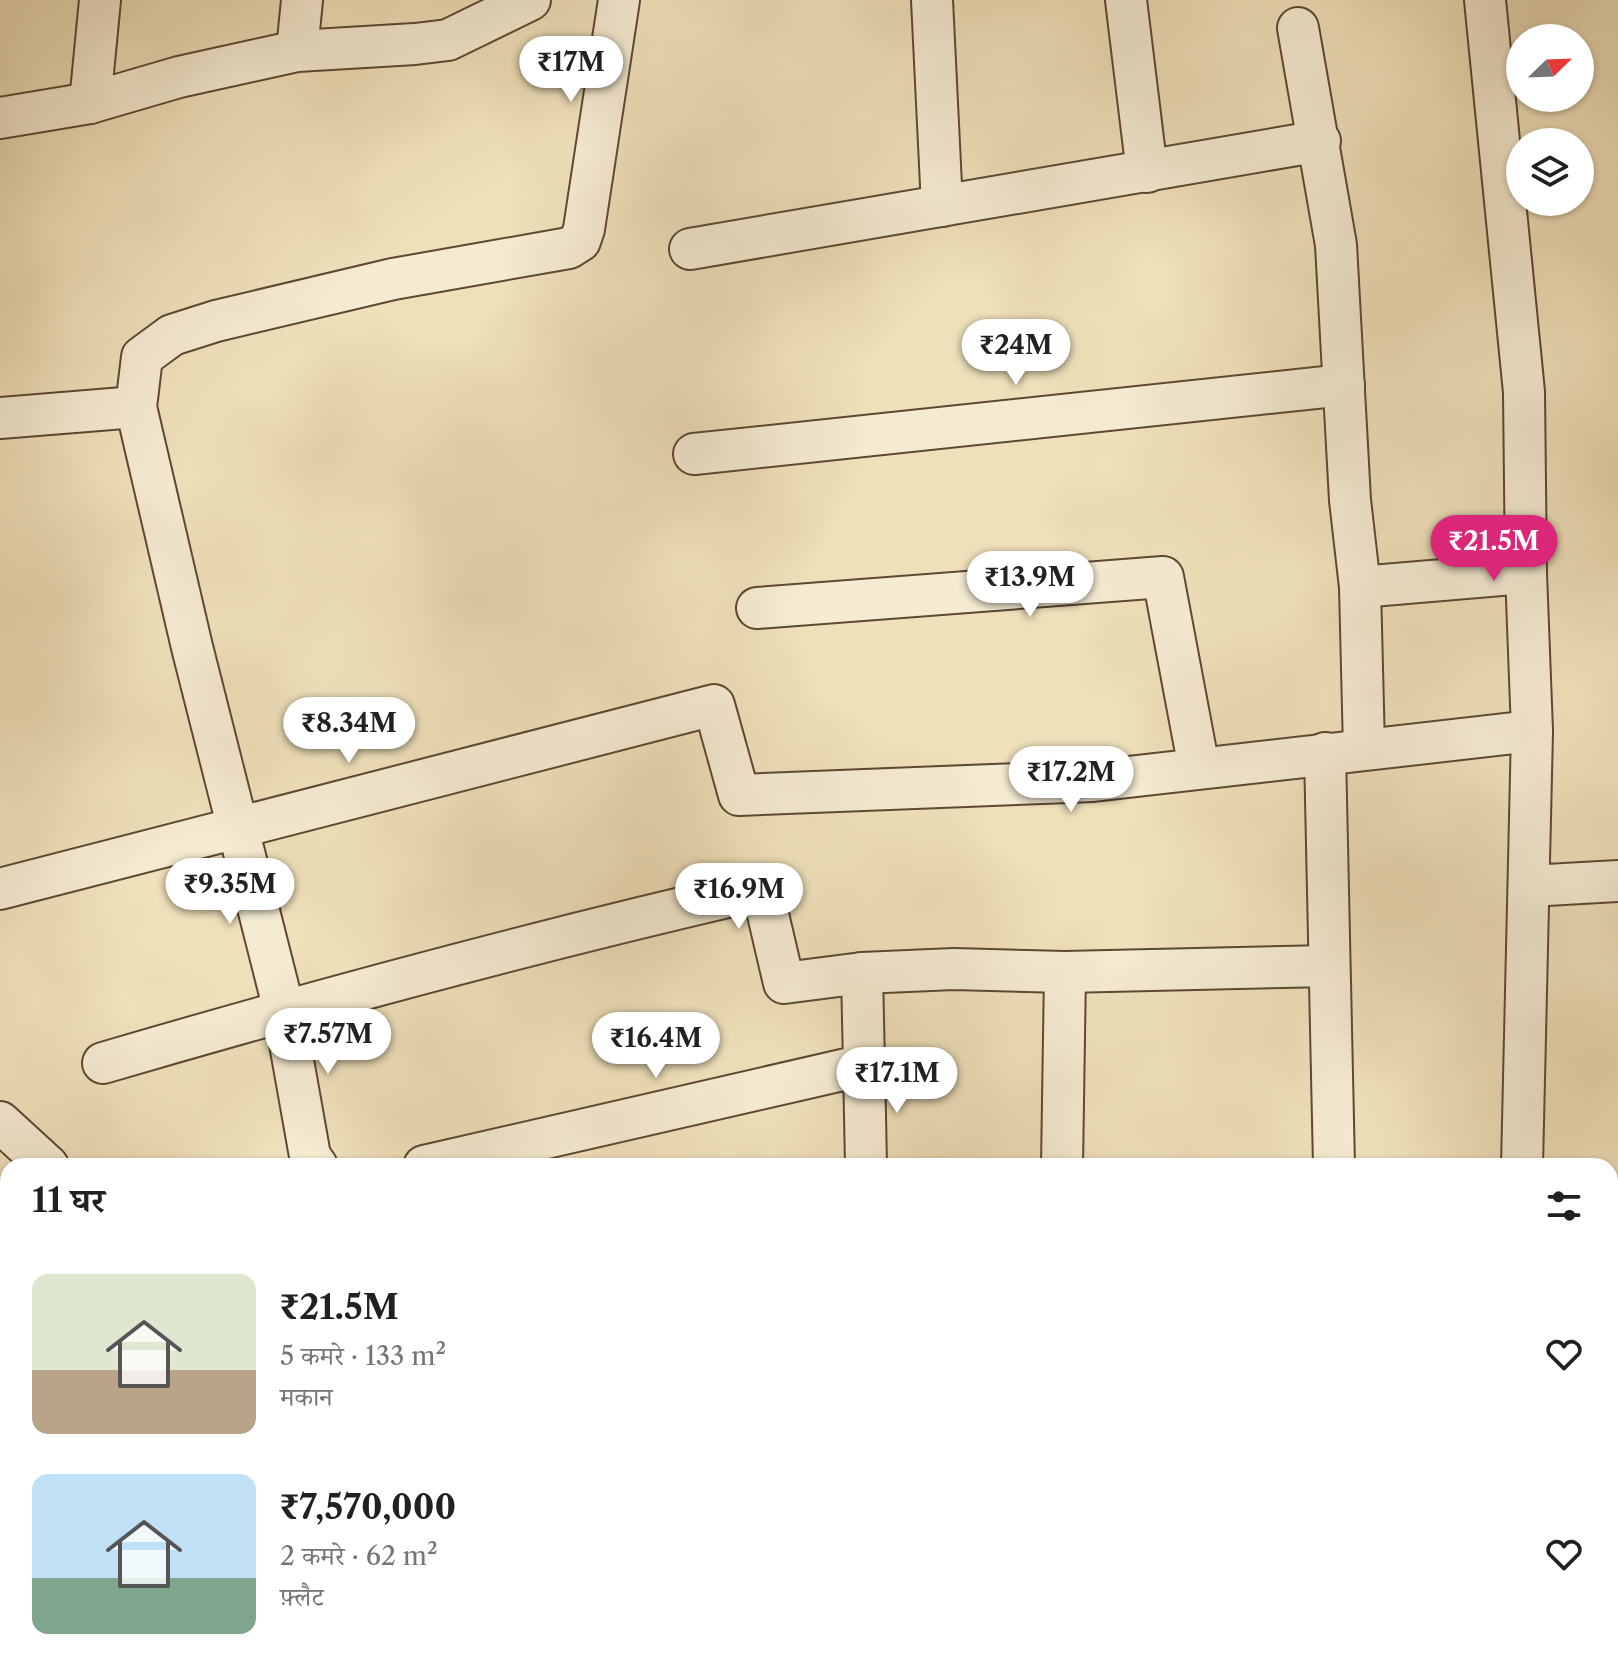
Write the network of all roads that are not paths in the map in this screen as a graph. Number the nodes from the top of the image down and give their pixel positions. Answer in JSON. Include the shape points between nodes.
{"nodes":[{"id":1,"x":100,"y":0,"type":"edge"},
{"id":2,"x":302,"y":0,"type":"edge"},
{"id":3,"x":530,"y":0,"type":"edge"},
{"id":4,"x":619,"y":0,"type":"edge"},
{"id":5,"x":932,"y":0,"type":"edge"},
{"id":6,"x":1126,"y":0,"type":"edge"},
{"id":7,"x":1485,"y":0,"type":"edge"},
{"id":8,"x":1298,"y":28,"type":"dead end"},
{"id":9,"x":297,"y":51,"type":"junction"},
{"id":10,"x":90,"y":103,"type":"junction"},
{"id":11,"x":0,"y":118,"type":"edge"},
{"id":12,"x":1320,"y":141,"type":"junction"},
{"id":13,"x":1147,"y":172,"type":"junction"},
{"id":14,"x":942,"y":206,"type":"junction"},
{"id":15,"x":690,"y":249,"type":"dead end"},
{"id":16,"x":1344,"y":385,"type":"junction"},
{"id":17,"x":136,"y":407,"type":"junction"},
{"id":18,"x":0,"y":418,"type":"edge"},
{"id":19,"x":694,"y":454,"type":"dead end"},
{"id":20,"x":1526,"y":573,"type":"junction"},
{"id":21,"x":1360,"y":587,"type":"junction"},
{"id":22,"x":757,"y":608,"type":"dead end"},
{"id":23,"x":1532,"y":731,"type":"junction"},
{"id":24,"x":1345,"y":750,"type":"junction"},
{"id":25,"x":1199,"y":768,"type":"junction"},
{"id":26,"x":239,"y":826,"type":"junction"},
{"id":27,"x":1618,"y":881,"type":"edge"},
{"id":28,"x":1529,"y":886,"type":"junction"},
{"id":29,"x":0,"y":889,"type":"edge"},
{"id":30,"x":1329,"y":966,"type":"junction"},
{"id":31,"x":1065,"y":972,"type":"junction"},
{"id":32,"x":862,"y":973,"type":"junction"},
{"id":33,"x":284,"y":1010,"type":"junction"},
{"id":34,"x":103,"y":1063,"type":"dead end"},
{"id":35,"x":864,"y":1065,"type":"junction"},
{"id":36,"x":0,"y":1122,"type":"edge"},
{"id":37,"x":39,"y":1158,"type":"edge"},
{"id":38,"x":311,"y":1158,"type":"edge"},
{"id":39,"x":459,"y":1158,"type":"edge"},
{"id":40,"x":866,"y":1158,"type":"edge"},
{"id":41,"x":1062,"y":1158,"type":"edge"},
{"id":42,"x":1334,"y":1158,"type":"edge"},
{"id":43,"x":1522,"y":1158,"type":"edge"}],
"edges":[{"from":1,"to":10,"type":"street"},
{"from":2,"to":9,"type":"street"},
{"from":3,"to":9,"type":"street","via":[[448,40]]},
{"from":4,"to":17,"type":"street","via":[[580,241],[569,248],[393,279],[172,335],[142,357]]},
{"from":5,"to":14,"type":"street"},
{"from":6,"to":13,"type":"street"},
{"from":7,"to":20,"type":"street","via":[[1524,392]]},
{"from":8,"to":12,"type":"street"},
{"from":9,"to":10,"type":"street"},
{"from":10,"to":11,"type":"street"},
{"from":12,"to":13,"type":"street"},
{"from":12,"to":16,"type":"street","via":[[1336,245]]},
{"from":13,"to":14,"type":"street"},
{"from":14,"to":15,"type":"street"},
{"from":16,"to":19,"type":"street"},
{"from":16,"to":21,"type":"street"},
{"from":17,"to":18,"type":"street"},
{"from":17,"to":26,"type":"street"},
{"from":20,"to":21,"type":"street"},
{"from":20,"to":23,"type":"street"},
{"from":21,"to":24,"type":"street"},
{"from":22,"to":25,"type":"street","via":[[1163,577]]},
{"from":23,"to":24,"type":"street"},
{"from":23,"to":28,"type":"street"},
{"from":24,"to":25,"type":"street"},
{"from":24,"to":30,"type":"street"},
{"from":25,"to":26,"type":"street","via":[[1093,781],[739,795],[714,705]]},
{"from":26,"to":29,"type":"street"},
{"from":26,"to":33,"type":"street"},
{"from":27,"to":28,"type":"street"},
{"from":28,"to":43,"type":"street"},
{"from":30,"to":31,"type":"street"},
{"from":30,"to":42,"type":"street"},
{"from":31,"to":32,"type":"street"},
{"from":31,"to":41,"type":"street"},
{"from":32,"to":33,"type":"street","via":[[784,983],[762,889]]},
{"from":32,"to":35,"type":"street"},
{"from":33,"to":34,"type":"street"},
{"from":33,"to":38,"type":"street"},
{"from":35,"to":39,"type":"street"},
{"from":35,"to":40,"type":"street"},
{"from":36,"to":37,"type":"street"}]}
